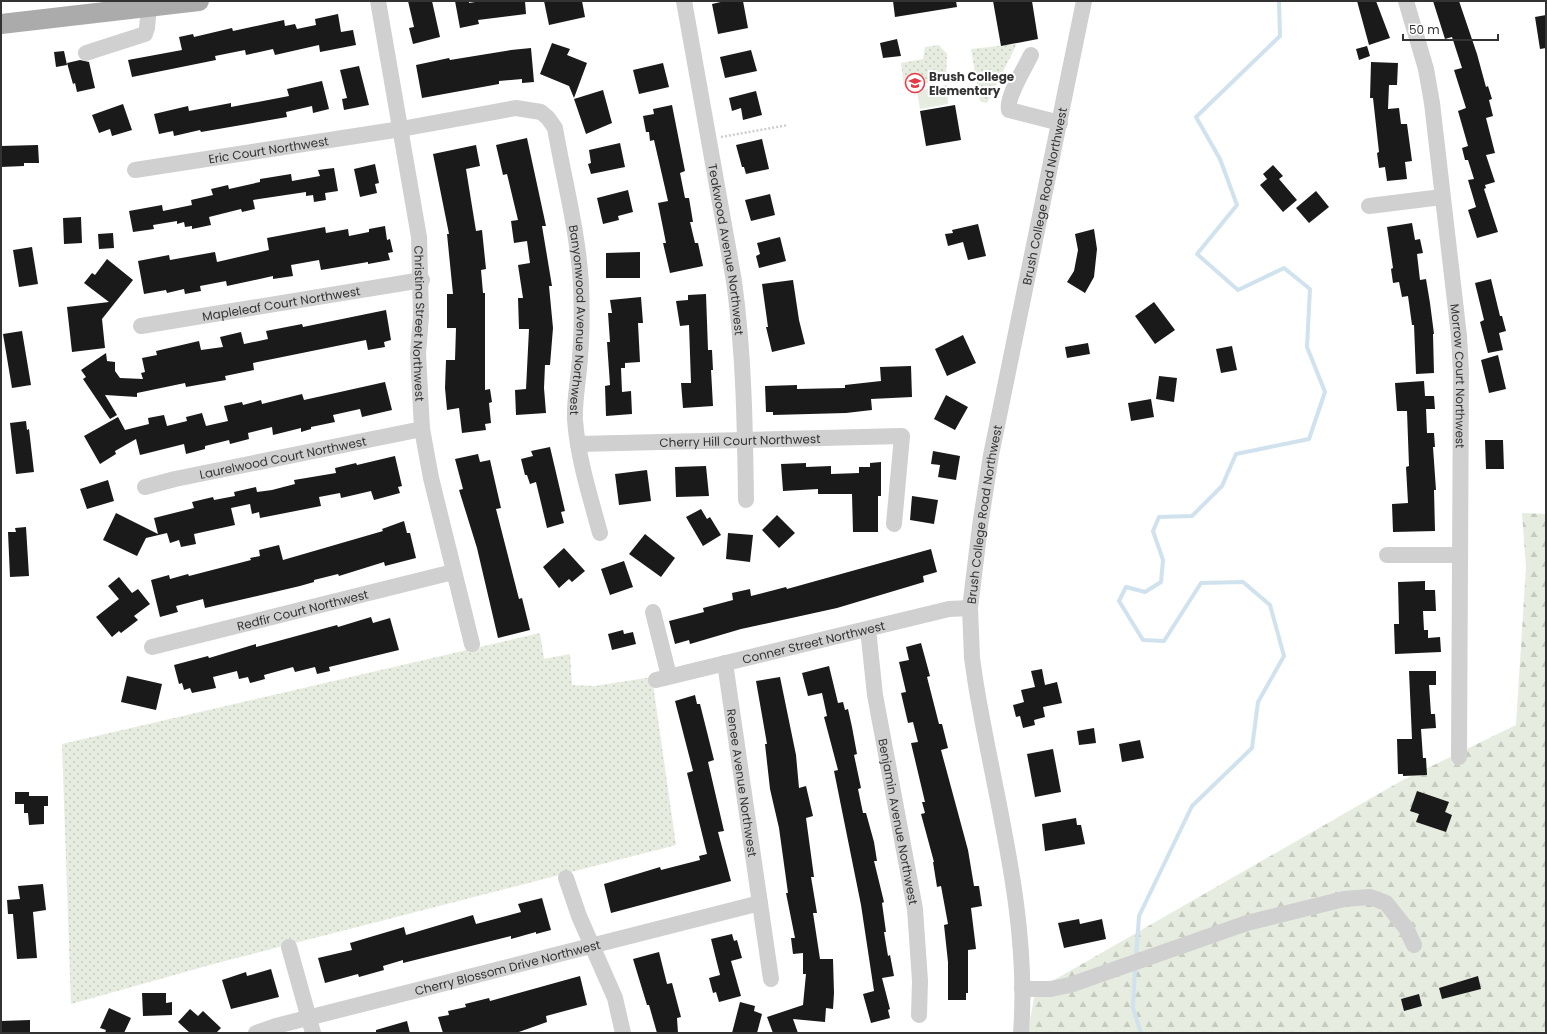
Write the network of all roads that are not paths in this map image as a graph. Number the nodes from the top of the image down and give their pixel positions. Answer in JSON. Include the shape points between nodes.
{"nodes":[{"id":1,"x":198,"y":1,"type":"edge"},
{"id":2,"x":378,"y":1,"type":"edge"},
{"id":3,"x":684,"y":1,"type":"edge"},
{"id":4,"x":1084,"y":1,"type":"edge"},
{"id":5,"x":1406,"y":1,"type":"edge"},
{"id":6,"x":149,"y":7,"type":"junction"},
{"id":7,"x":1,"y":24,"type":"edge"},
{"id":8,"x":86,"y":53,"type":"dead end"},
{"id":9,"x":1031,"y":54,"type":"dead end"},
{"id":10,"x":541,"y":112,"type":"joint"},
{"id":11,"x":1060,"y":123,"type":"junction"},
{"id":12,"x":401,"y":129,"type":"junction"},
{"id":13,"x":135,"y":170,"type":"dead end"},
{"id":14,"x":1442,"y":197,"type":"junction"},
{"id":15,"x":1369,"y":206,"type":"dead end"},
{"id":16,"x":422,"y":280,"type":"junction"},
{"id":17,"x":141,"y":326,"type":"dead end"},
{"id":18,"x":422,"y":429,"type":"junction"},
{"id":19,"x":745,"y":440,"type":"junction"},
{"id":20,"x":578,"y":444,"type":"junction"},
{"id":21,"x":145,"y":487,"type":"dead end"},
{"id":22,"x":746,"y":500,"type":"dead end"},
{"id":23,"x":894,"y":524,"type":"dead end"},
{"id":24,"x":600,"y":533,"type":"dead end"},
{"id":25,"x":1387,"y":555,"type":"dead end"},
{"id":26,"x":1459,"y":555,"type":"junction"},
{"id":27,"x":453,"y":572,"type":"junction"},
{"id":28,"x":970,"y":608,"type":"junction"},
{"id":29,"x":653,"y":612,"type":"dead end"},
{"id":30,"x":868,"y":629,"type":"junction"},
{"id":31,"x":472,"y":644,"type":"dead end"},
{"id":32,"x":152,"y":647,"type":"dead end"},
{"id":33,"x":725,"y":663,"type":"junction"},
{"id":34,"x":1459,"y":756,"type":"dead end"},
{"id":35,"x":566,"y":878,"type":"dead end"},
{"id":36,"x":760,"y":902,"type":"junction"},
{"id":37,"x":591,"y":945,"type":"junction"},
{"id":38,"x":1414,"y":945,"type":"dead end"},
{"id":39,"x":289,"y":948,"type":"dead end"},
{"id":40,"x":771,"y":979,"type":"dead end"},
{"id":41,"x":1022,"y":989,"type":"junction"},
{"id":42,"x":919,"y":1015,"type":"dead end"},
{"id":43,"x":309,"y":1018,"type":"junction"},
{"id":44,"x":256,"y":1033,"type":"edge"},
{"id":45,"x":314,"y":1033,"type":"edge"},
{"id":46,"x":623,"y":1033,"type":"edge"},
{"id":47,"x":1021,"y":1033,"type":"edge"}],
"edges":[{"from":1,"to":6,"type":"main road"},
{"from":2,"to":12,"type":"street","name":"Christina Street Northwest"},
{"from":3,"to":19,"type":"street","name":"Teakwood Avenue Northwest","via":[[734,280],[740,327]]},
{"from":4,"to":11,"type":"street","name":"Brush College Road Northwest"},
{"from":5,"to":14,"type":"street","name":"Morrow Court Northwest","via":[[1426,69]]},
{"from":6,"to":7,"type":"main road"},
{"from":6,"to":8,"type":"street","via":[[145,34]]},
{"from":9,"to":11,"type":"street","via":[[1012,93],[1009,110]]},
{"from":10,"to":12,"type":"street","name":"Eric Court Northwest","via":[[516,108]]},
{"from":10,"to":20,"type":"street","name":"Banyonwood Avenue Northwest","via":[[555,128],[577,247],[582,327],[576,393]]},
{"from":11,"to":28,"type":"street","name":"Brush College Road Northwest","via":[[992,455],[974,566]]},
{"from":12,"to":13,"type":"street","name":"Eric Court Northwest"},
{"from":12,"to":16,"type":"street","name":"Christina Street Northwest","via":[[419,237]]},
{"from":14,"to":15,"type":"street"},
{"from":14,"to":26,"type":"street","name":"Morrow Court Northwest","via":[[1461,372]]},
{"from":16,"to":17,"type":"street","name":"Mapleleaf Court Northwest"},
{"from":16,"to":18,"type":"street","name":"Christina Street Northwest","via":[[418,354]]},
{"from":18,"to":21,"type":"street","name":"Laurelwood Court Northwest","via":[[176,478]]},
{"from":18,"to":27,"type":"street","name":"Christina Street Northwest"},
{"from":19,"to":20,"type":"street","name":"Cherry Hill Court Northwest"},
{"from":19,"to":22,"type":"street","name":"Teakwood Avenue Northwest"},
{"from":19,"to":23,"type":"street","name":"Cherry Hill Court Northwest","via":[[902,436]]},
{"from":20,"to":24,"type":"street","name":"Banyonwood Avenue Northwest"},
{"from":25,"to":26,"type":"street"},
{"from":26,"to":34,"type":"street","name":"Morrow Court Northwest"},
{"from":27,"to":31,"type":"street","name":"Christina Street Northwest"},
{"from":27,"to":32,"type":"street","name":"Redfir Court Northwest"},
{"from":28,"to":30,"type":"street","name":"Conner Street Northwest","via":[[949,609]]},
{"from":28,"to":41,"type":"street","name":"Brush College Road Northwest","via":[[976,684],[1014,892],[1021,952]]},
{"from":29,"to":33,"type":"street","name":"Conner Street Northwest","via":[[663,678]]},
{"from":30,"to":33,"type":"street","name":"Conner Street Northwest"},
{"from":30,"to":42,"type":"street","name":"Benjamin Avenue Northwest","via":[[875,695],[915,909],[920,974]]},
{"from":33,"to":36,"type":"street","name":"Renee Avenue Northwest"},
{"from":35,"to":37,"type":"street"},
{"from":36,"to":37,"type":"street","name":"Cherry Blossom Drive Northwest"},
{"from":36,"to":40,"type":"street","name":"Renee Avenue Northwest"},
{"from":37,"to":43,"type":"street","name":"Cherry Blossom Drive Northwest"},
{"from":37,"to":46,"type":"street","via":[[615,998]]},
{"from":38,"to":41,"type":"street","via":[[1406,928],[1386,903],[1370,897],[1344,899],[1247,923],[1070,985],[1050,989]]},
{"from":39,"to":43,"type":"street"},
{"from":41,"to":47,"type":"street","name":"Brush College Road Northwest"},
{"from":43,"to":44,"type":"street","name":"Cherry Blossom Drive Northwest"},
{"from":43,"to":45,"type":"street"}]}
